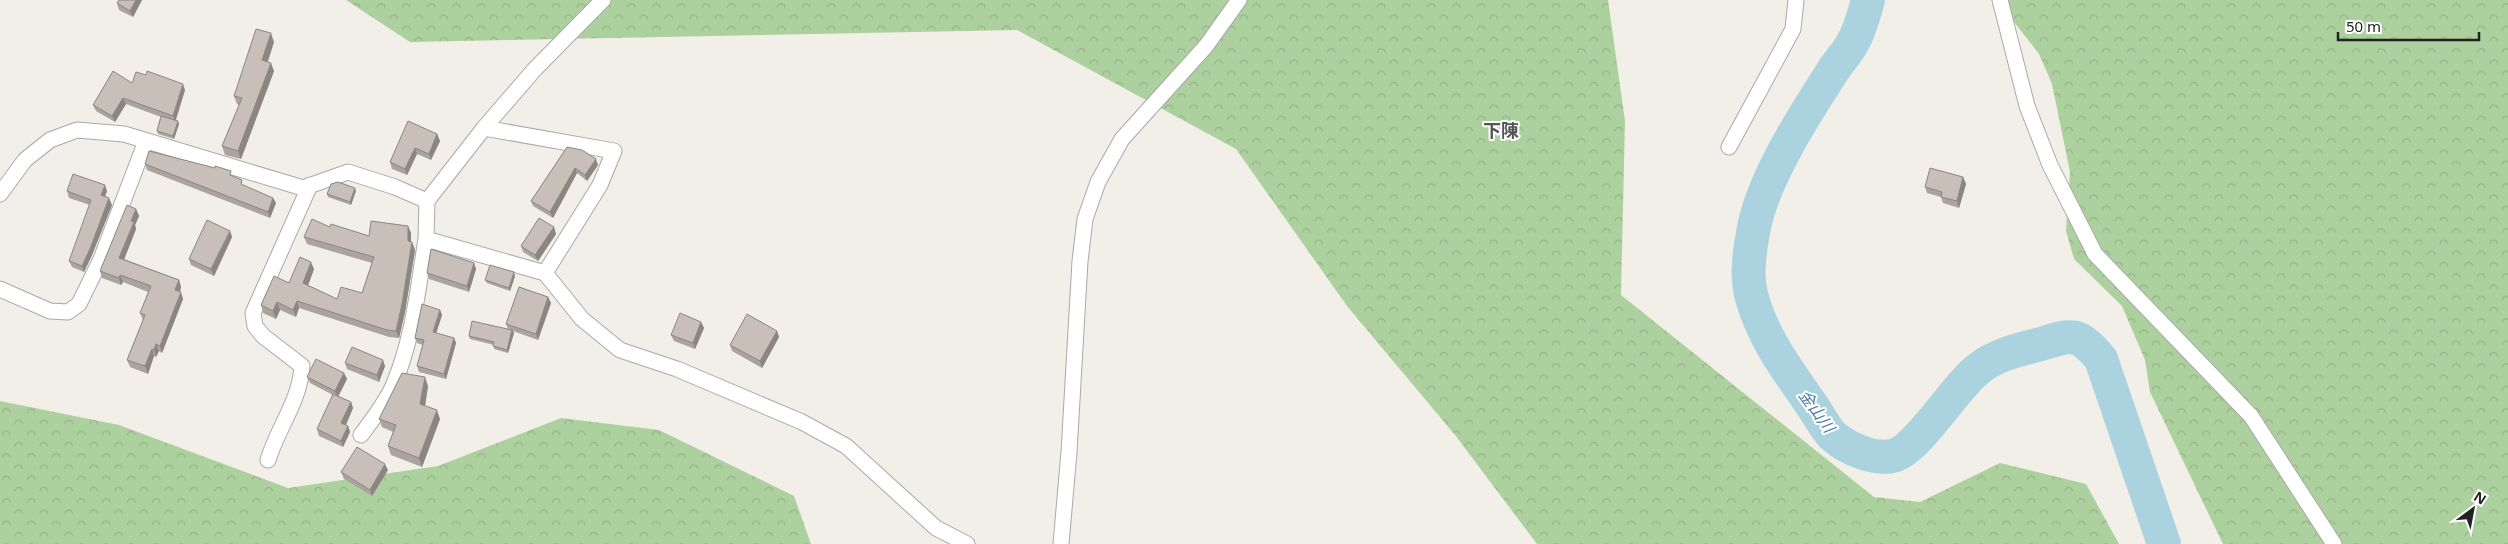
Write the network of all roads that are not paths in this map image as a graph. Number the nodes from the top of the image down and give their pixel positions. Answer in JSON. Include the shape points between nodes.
{"nodes":[{"id":1,"x":603,"y":0,"type":"edge"},
{"id":2,"x":1239,"y":0,"type":"edge"},
{"id":3,"x":1796,"y":0,"type":"edge"},
{"id":4,"x":2000,"y":0,"type":"edge"},
{"id":5,"x":484,"y":128,"type":"junction"},
{"id":6,"x":146,"y":140,"type":"junction"},
{"id":7,"x":1729,"y":147,"type":"dead end"},
{"id":8,"x":310,"y":186,"type":"junction"},
{"id":9,"x":0,"y":194,"type":"edge"},
{"id":10,"x":427,"y":201,"type":"junction"},
{"id":11,"x":426,"y":239,"type":"junction"},
{"id":12,"x":545,"y":273,"type":"junction"},
{"id":13,"x":0,"y":289,"type":"edge"},
{"id":14,"x":361,"y":435,"type":"dead end"},
{"id":15,"x":268,"y":460,"type":"dead end"},
{"id":16,"x":967,"y":544,"type":"edge"},
{"id":17,"x":1061,"y":544,"type":"edge"},
{"id":18,"x":2334,"y":544,"type":"edge"}],
"edges":[{"from":1,"to":5,"type":"street","via":[[534,70]]},
{"from":2,"to":17,"type":"street","via":[[1206,46],[1122,139],[1098,182],[1085,219]]},
{"from":3,"to":7,"type":"street","via":[[1793,29]]},
{"from":4,"to":18,"type":"street","via":[[2027,106],[2050,165],[2095,254],[2251,416]]},
{"from":5,"to":10,"type":"street"},
{"from":5,"to":12,"type":"street","via":[[614,150],[600,186]]},
{"from":6,"to":8,"type":"street","via":[[303,188]]},
{"from":6,"to":9,"type":"street","via":[[124,134],[77,130],[50,140],[25,160]]},
{"from":6,"to":13,"type":"street","via":[[80,304],[68,312],[50,310]]},
{"from":8,"to":10,"type":"street","via":[[348,172]]},
{"from":8,"to":15,"type":"street","via":[[253,313],[255,326],[263,336],[302,366],[301,383],[294,404],[272,445]]},
{"from":10,"to":11,"type":"street"},
{"from":11,"to":12,"type":"street"},
{"from":11,"to":14,"type":"street","via":[[413,319],[401,361],[392,387]]},
{"from":12,"to":16,"type":"street","via":[[582,319],[620,350],[802,422],[846,446],[936,528]]}]}
